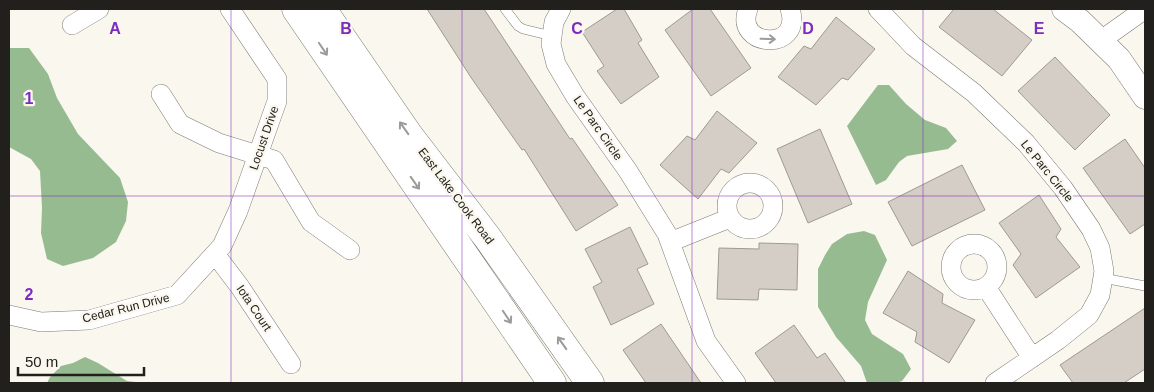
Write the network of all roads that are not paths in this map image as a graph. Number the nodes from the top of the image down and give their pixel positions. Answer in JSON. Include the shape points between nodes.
{"nodes":[{"id":1,"x":99,"y":9,"type":"edge"},
{"id":2,"x":230,"y":9,"type":"edge"},
{"id":3,"x":296,"y":9,"type":"edge"},
{"id":4,"x":322,"y":9,"type":"edge"},
{"id":5,"x":505,"y":9,"type":"edge"},
{"id":6,"x":561,"y":9,"type":"edge"},
{"id":7,"x":748,"y":9,"type":"edge"},
{"id":8,"x":790,"y":9,"type":"edge"},
{"id":9,"x":878,"y":9,"type":"edge"},
{"id":10,"x":1064,"y":9,"type":"edge"},
{"id":11,"x":1145,"y":9,"type":"edge"},
{"id":12,"x":72,"y":24,"type":"dead end"},
{"id":13,"x":552,"y":36,"type":"junction"},
{"id":14,"x":1100,"y":41,"type":"junction"},
{"id":15,"x":161,"y":94,"type":"dead end"},
{"id":16,"x":1145,"y":96,"type":"edge"},
{"id":17,"x":258,"y":155,"type":"junction"},
{"id":18,"x":730,"y":218,"type":"dead end"},
{"id":19,"x":670,"y":242,"type":"junction"},
{"id":20,"x":218,"y":250,"type":"junction"},
{"id":21,"x":350,"y":250,"type":"dead end"},
{"id":22,"x":1103,"y":278,"type":"junction"},
{"id":23,"x":1145,"y":286,"type":"edge"},
{"id":24,"x":986,"y":287,"type":"dead end"},
{"id":25,"x":9,"y":315,"type":"edge"},
{"id":26,"x":1032,"y":358,"type":"junction"},
{"id":27,"x":291,"y":364,"type":"dead end"},
{"id":28,"x":552,"y":383,"type":"edge"},
{"id":29,"x":590,"y":383,"type":"edge"},
{"id":30,"x":736,"y":383,"type":"edge"},
{"id":31,"x":995,"y":383,"type":"edge"}],
"edges":[{"from":1,"to":12,"type":"street"},
{"from":2,"to":17,"type":"street","name":"Locust Drive","via":[[276,79],[277,101]]},
{"from":3,"to":28,"type":"main road","name":"East Lake Cook Road","one_way":true},
{"from":29,"to":4,"type":"main road","name":"East Lake Cook Road","one_way":true,"via":[[487,237],[408,134]]},
{"from":5,"to":13,"type":"lane","via":[[523,29]]},
{"from":6,"to":13,"type":"street","name":"Le Parc Circle","via":[[554,22]]},
{"from":7,"to":8,"type":"street","one_way":true,"via":[[746,20],[752,34],[766,40],[780,38],[786,32],[792,18]]},
{"from":9,"to":22,"type":"street","name":"Le Parc Circle","via":[[913,46],[974,93],[1026,143],[1063,188],[1091,230],[1100,248]]},
{"from":10,"to":14,"type":"street"},
{"from":11,"to":14,"type":"street"},
{"from":13,"to":19,"type":"street","name":"Le Parc Circle","via":[[556,64],[628,171]]},
{"from":14,"to":16,"type":"street","via":[[1119,59]]},
{"from":15,"to":17,"type":"street","via":[[180,124],[219,143]]},
{"from":17,"to":20,"type":"street","name":"Locust Drive","via":[[238,211]]},
{"from":17,"to":21,"type":"street","via":[[274,160],[311,222]]},
{"from":18,"to":19,"type":"street"},
{"from":19,"to":30,"type":"street","name":"Le Parc Circle","via":[[706,341]]},
{"from":20,"to":25,"type":"street","name":"Cedar Run Drive","via":[[177,295],[89,320],[41,322]]},
{"from":20,"to":27,"type":"street","name":"Iota Court"},
{"from":22,"to":23,"type":"lane"},
{"from":22,"to":26,"type":"street","name":"Le Parc Circle","via":[[1100,295],[1089,315]]},
{"from":24,"to":26,"type":"street"},
{"from":26,"to":31,"type":"street","name":"Le Parc Circle"}]}
